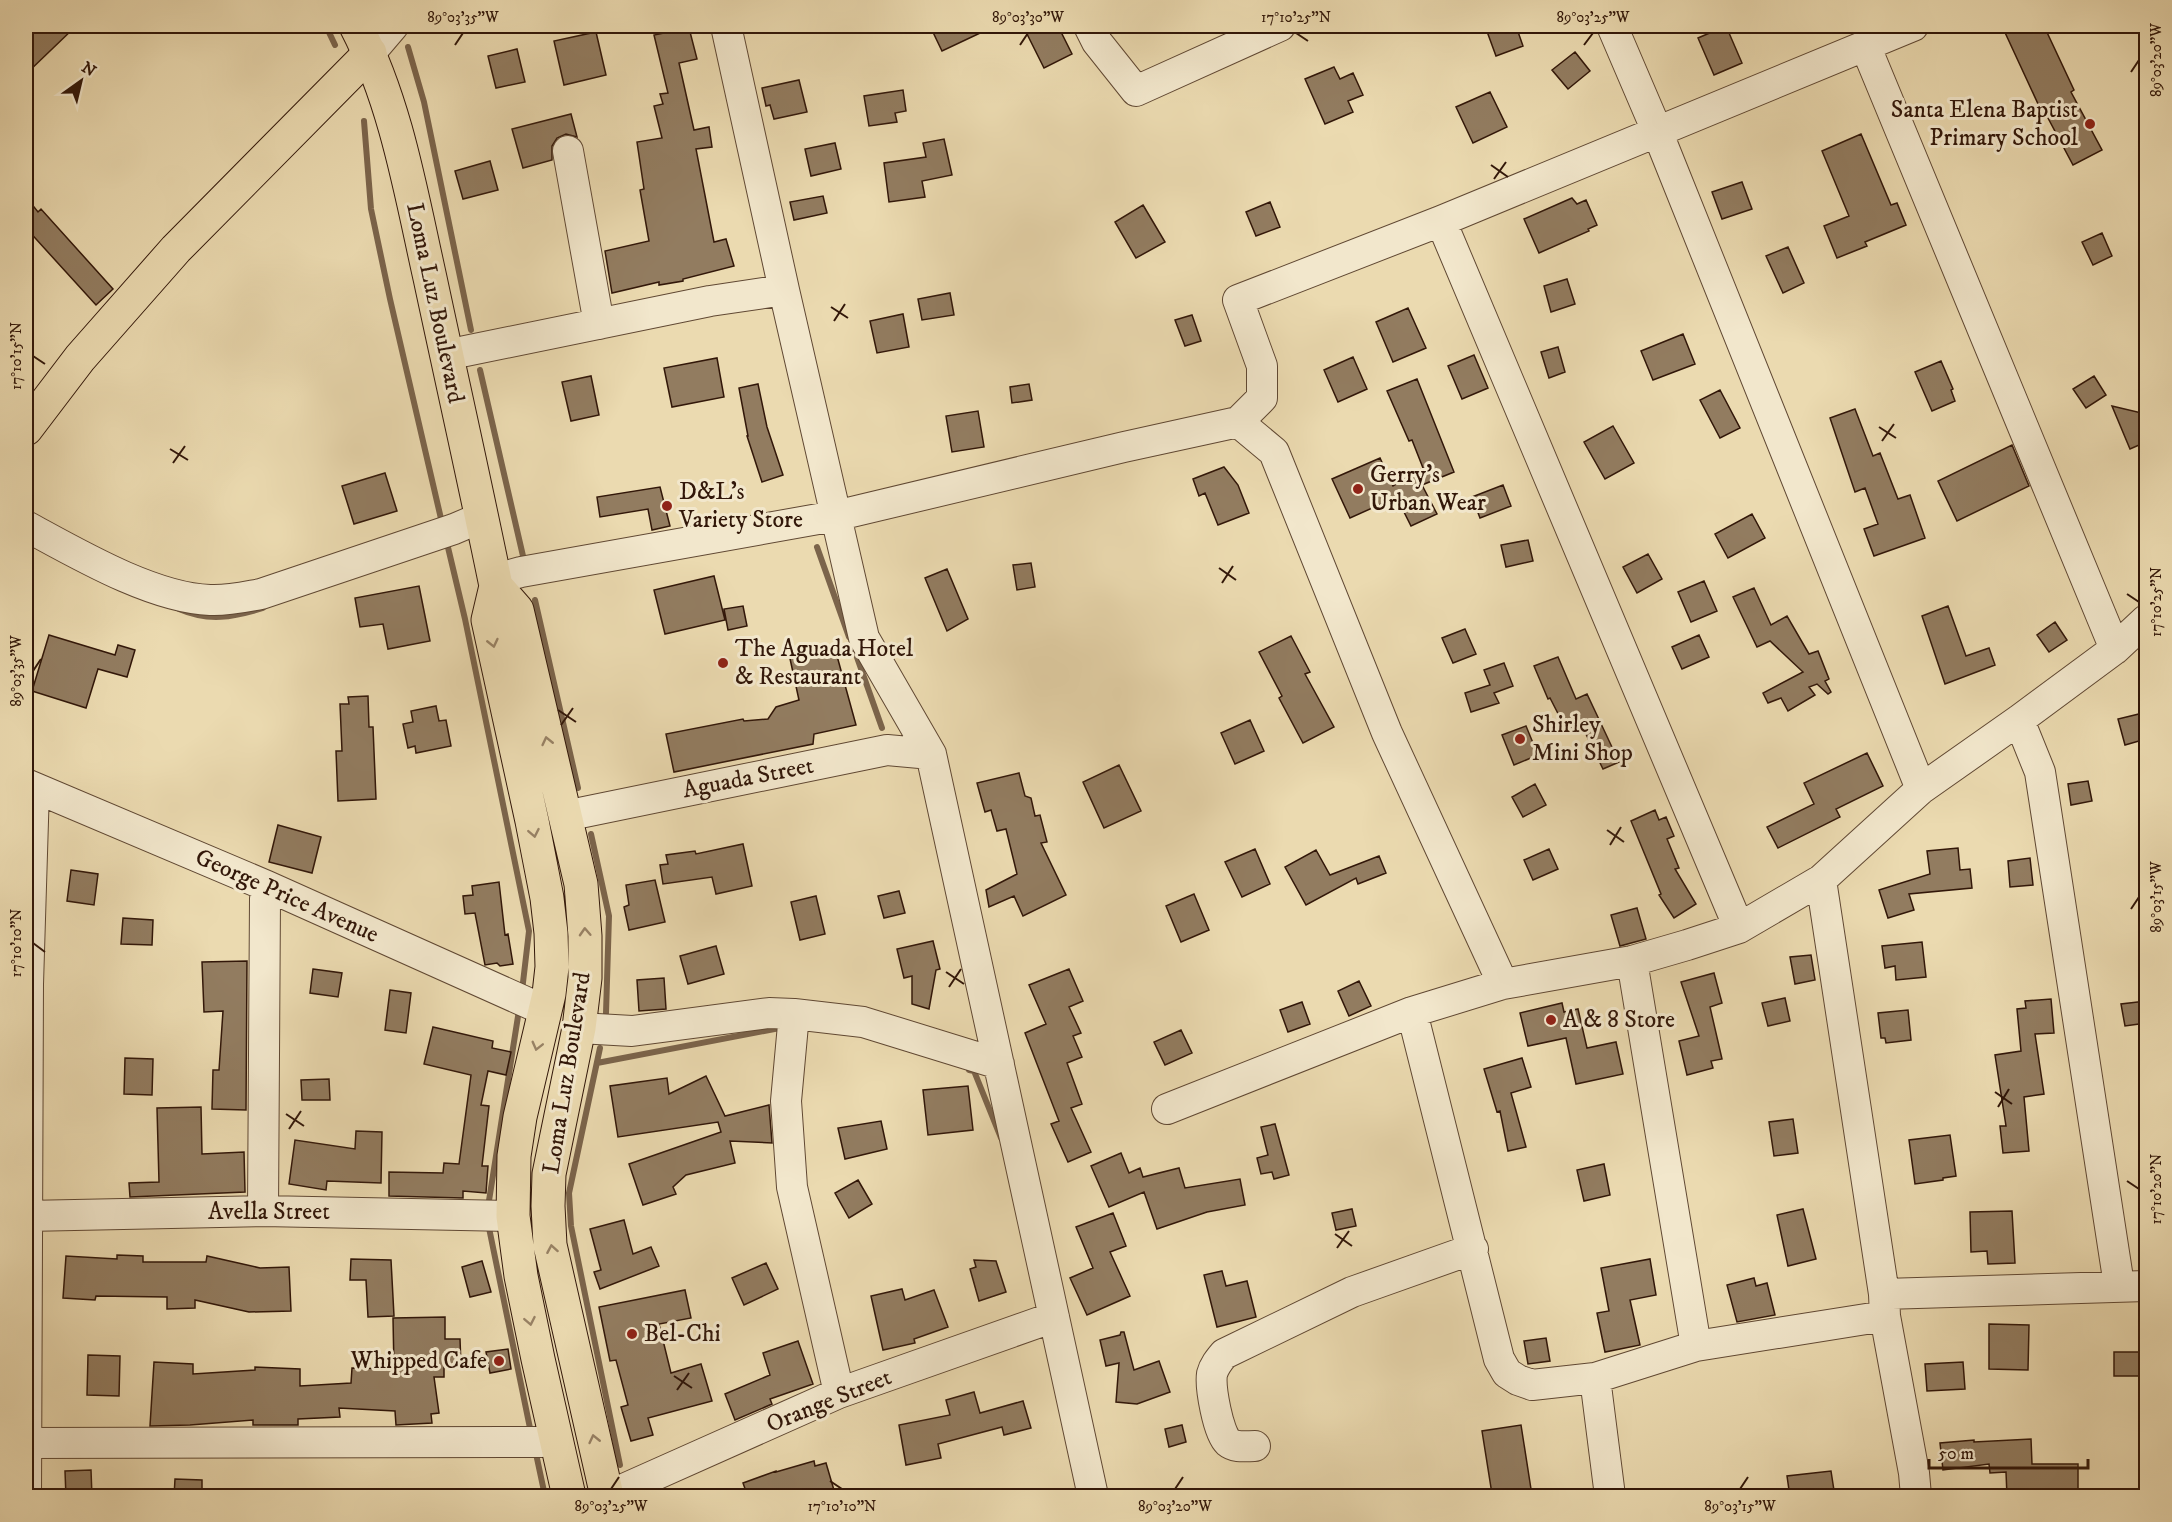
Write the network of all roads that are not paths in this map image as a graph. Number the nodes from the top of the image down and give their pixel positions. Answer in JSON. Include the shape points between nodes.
{"nodes":[{"id":1,"x":393,"y":26,"type":"edge"},
{"id":2,"x":726,"y":26,"type":"edge"},
{"id":3,"x":1089,"y":26,"type":"edge"},
{"id":4,"x":1280,"y":26,"type":"edge"},
{"id":5,"x":1612,"y":26,"type":"edge"},
{"id":6,"x":1912,"y":26,"type":"edge"},
{"id":7,"x":363,"y":39,"type":"edge"},
{"id":8,"x":1865,"y":45,"type":"junction"},
{"id":9,"x":1657,"y":131,"type":"junction"},
{"id":10,"x":568,"y":152,"type":"dead end"},
{"id":11,"x":1441,"y":221,"type":"junction"},
{"id":12,"x":784,"y":290,"type":"junction"},
{"id":13,"x":599,"y":324,"type":"junction"},
{"id":14,"x":446,"y":356,"type":"junction"},
{"id":15,"x":1238,"y":422,"type":"junction"},
{"id":16,"x":27,"y":425,"type":"edge"},
{"id":17,"x":835,"y":516,"type":"junction"},
{"id":18,"x":480,"y":518,"type":"junction"},
{"id":19,"x":26,"y":526,"type":"edge"},
{"id":20,"x":495,"y":582,"type":"junction"},
{"id":21,"x":2146,"y":620,"type":"edge"},
{"id":22,"x":2115,"y":649,"type":"junction"},
{"id":23,"x":2019,"y":720,"type":"junction"},
{"id":24,"x":931,"y":754,"type":"junction"},
{"id":25,"x":30,"y":786,"type":"edge"},
{"id":26,"x":1921,"y":789,"type":"junction"},
{"id":27,"x":565,"y":816,"type":"junction"},
{"id":28,"x":1821,"y":880,"type":"junction"},
{"id":29,"x":267,"y":886,"type":"junction"},
{"id":30,"x":1738,"y":928,"type":"junction"},
{"id":31,"x":1632,"y":961,"type":"junction"},
{"id":32,"x":27,"y":984,"type":"edge"},
{"id":33,"x":1503,"y":984,"type":"junction"},
{"id":34,"x":546,"y":1011,"type":"junction"},
{"id":35,"x":1412,"y":1012,"type":"junction"},
{"id":36,"x":794,"y":1014,"type":"junction"},
{"id":37,"x":579,"y":1028,"type":"junction"},
{"id":38,"x":999,"y":1064,"type":"junction"},
{"id":39,"x":1167,"y":1109,"type":"dead end"},
{"id":40,"x":263,"y":1210,"type":"junction"},
{"id":41,"x":27,"y":1216,"type":"edge"},
{"id":42,"x":513,"y":1216,"type":"junction"},
{"id":43,"x":1473,"y":1249,"type":"junction"},
{"id":44,"x":2133,"y":1286,"type":"edge"},
{"id":45,"x":1885,"y":1305,"type":"junction"},
{"id":46,"x":1054,"y":1317,"type":"junction"},
{"id":47,"x":1696,"y":1346,"type":"junction"},
{"id":48,"x":1595,"y":1378,"type":"junction"},
{"id":49,"x":839,"y":1394,"type":"junction"},
{"id":50,"x":556,"y":1440,"type":"junction"},
{"id":51,"x":26,"y":1443,"type":"edge"},
{"id":52,"x":1255,"y":1446,"type":"dead end"},
{"id":53,"x":26,"y":1497,"type":"edge"},
{"id":54,"x":569,"y":1497,"type":"edge"},
{"id":55,"x":607,"y":1497,"type":"edge"},
{"id":56,"x":1094,"y":1497,"type":"edge"},
{"id":57,"x":1610,"y":1497,"type":"edge"},
{"id":58,"x":1916,"y":1497,"type":"edge"}],
"edges":[{"from":1,"to":7,"type":"street"},
{"from":2,"to":12,"type":"street"},
{"from":3,"to":4,"type":"street","via":[[1136,92]]},
{"from":5,"to":9,"type":"street"},
{"from":6,"to":8,"type":"street"},
{"from":7,"to":14,"type":"main road","name":"Loma Luz Boulevard","via":[[394,122]]},
{"from":7,"to":16,"type":"main road","via":[[80,358]]},
{"from":8,"to":9,"type":"street"},
{"from":8,"to":22,"type":"street"},
{"from":9,"to":11,"type":"street"},
{"from":9,"to":26,"type":"street"},
{"from":10,"to":13,"type":"street"},
{"from":11,"to":15,"type":"street","via":[[1238,300],[1262,366],[1262,398]]},
{"from":11,"to":30,"type":"street"},
{"from":12,"to":13,"type":"street"},
{"from":12,"to":17,"type":"street"},
{"from":13,"to":14,"type":"street"},
{"from":14,"to":18,"type":"main road","name":"Loma Luz Boulevard"},
{"from":15,"to":17,"type":"street"},
{"from":15,"to":33,"type":"street","via":[[1274,452],[1387,733]]},
{"from":17,"to":20,"type":"street","via":[[521,572]]},
{"from":17,"to":24,"type":"street","via":[[864,638]]},
{"from":18,"to":19,"type":"street","via":[[261,594],[210,600],[187,597],[132,579]]},
{"from":18,"to":20,"type":"main road","name":"Loma Luz Boulevard"},
{"from":27,"to":20,"type":"main road","name":"Loma Luz Boulevard","one_way":true,"via":[[517,610]]},
{"from":20,"to":34,"type":"main road","name":"Loma Luz Boulevard","one_way":true,"via":[[488,620],[547,898],[552,967]]},
{"from":21,"to":22,"type":"street"},
{"from":22,"to":23,"type":"street"},
{"from":23,"to":26,"type":"street"},
{"from":23,"to":44,"type":"street","via":[[2040,772]]},
{"from":24,"to":27,"type":"street","name":"Aguada Street","via":[[886,750]]},
{"from":24,"to":38,"type":"street"},
{"from":25,"to":29,"type":"street","name":"George Price Avenue"},
{"from":25,"to":32,"type":"street"},
{"from":26,"to":28,"type":"street"},
{"from":37,"to":27,"type":"main road","name":"Loma Luz Boulevard","one_way":true,"via":[[585,936],[581,884]]},
{"from":28,"to":30,"type":"street"},
{"from":28,"to":45,"type":"street"},
{"from":29,"to":34,"type":"street","name":"George Price Avenue"},
{"from":29,"to":40,"type":"street"},
{"from":30,"to":31,"type":"street"},
{"from":31,"to":33,"type":"street"},
{"from":31,"to":47,"type":"street"},
{"from":32,"to":41,"type":"street"},
{"from":33,"to":35,"type":"street"},
{"from":34,"to":42,"type":"main road","name":"Loma Luz Boulevard","one_way":true,"via":[[520,1117],[514,1156]]},
{"from":35,"to":39,"type":"street"},
{"from":35,"to":43,"type":"street"},
{"from":36,"to":37,"type":"street","via":[[769,1013],[632,1031]]},
{"from":36,"to":38,"type":"street","via":[[863,1022]]},
{"from":36,"to":49,"type":"street","via":[[786,1101],[792,1187]]},
{"from":55,"to":37,"type":"main road","name":"Loma Luz Boulevard","one_way":true,"via":[[550,1245],[549,1174]]},
{"from":38,"to":46,"type":"street"},
{"from":40,"to":41,"type":"street","name":"Avella Street"},
{"from":40,"to":42,"type":"street","name":"Avella Street"},
{"from":41,"to":51,"type":"street"},
{"from":42,"to":50,"type":"main road","name":"Loma Luz Boulevard","one_way":true,"via":[[537,1359]]},
{"from":43,"to":48,"type":"street","via":[[1499,1359],[1508,1373],[1532,1385]]},
{"from":43,"to":52,"type":"street","via":[[1352,1292],[1224,1354],[1212,1372],[1211,1386],[1222,1434],[1237,1446]]},
{"from":44,"to":45,"type":"street"},
{"from":45,"to":47,"type":"street"},
{"from":45,"to":58,"type":"street"},
{"from":46,"to":49,"type":"street","name":"Orange Street"},
{"from":46,"to":56,"type":"street"},
{"from":47,"to":48,"type":"street"},
{"from":48,"to":57,"type":"street"},
{"from":49,"to":55,"type":"street","name":"Orange Street"},
{"from":50,"to":51,"type":"street"},
{"from":50,"to":54,"type":"main road","name":"Loma Luz Boulevard"},
{"from":51,"to":53,"type":"street"}]}
